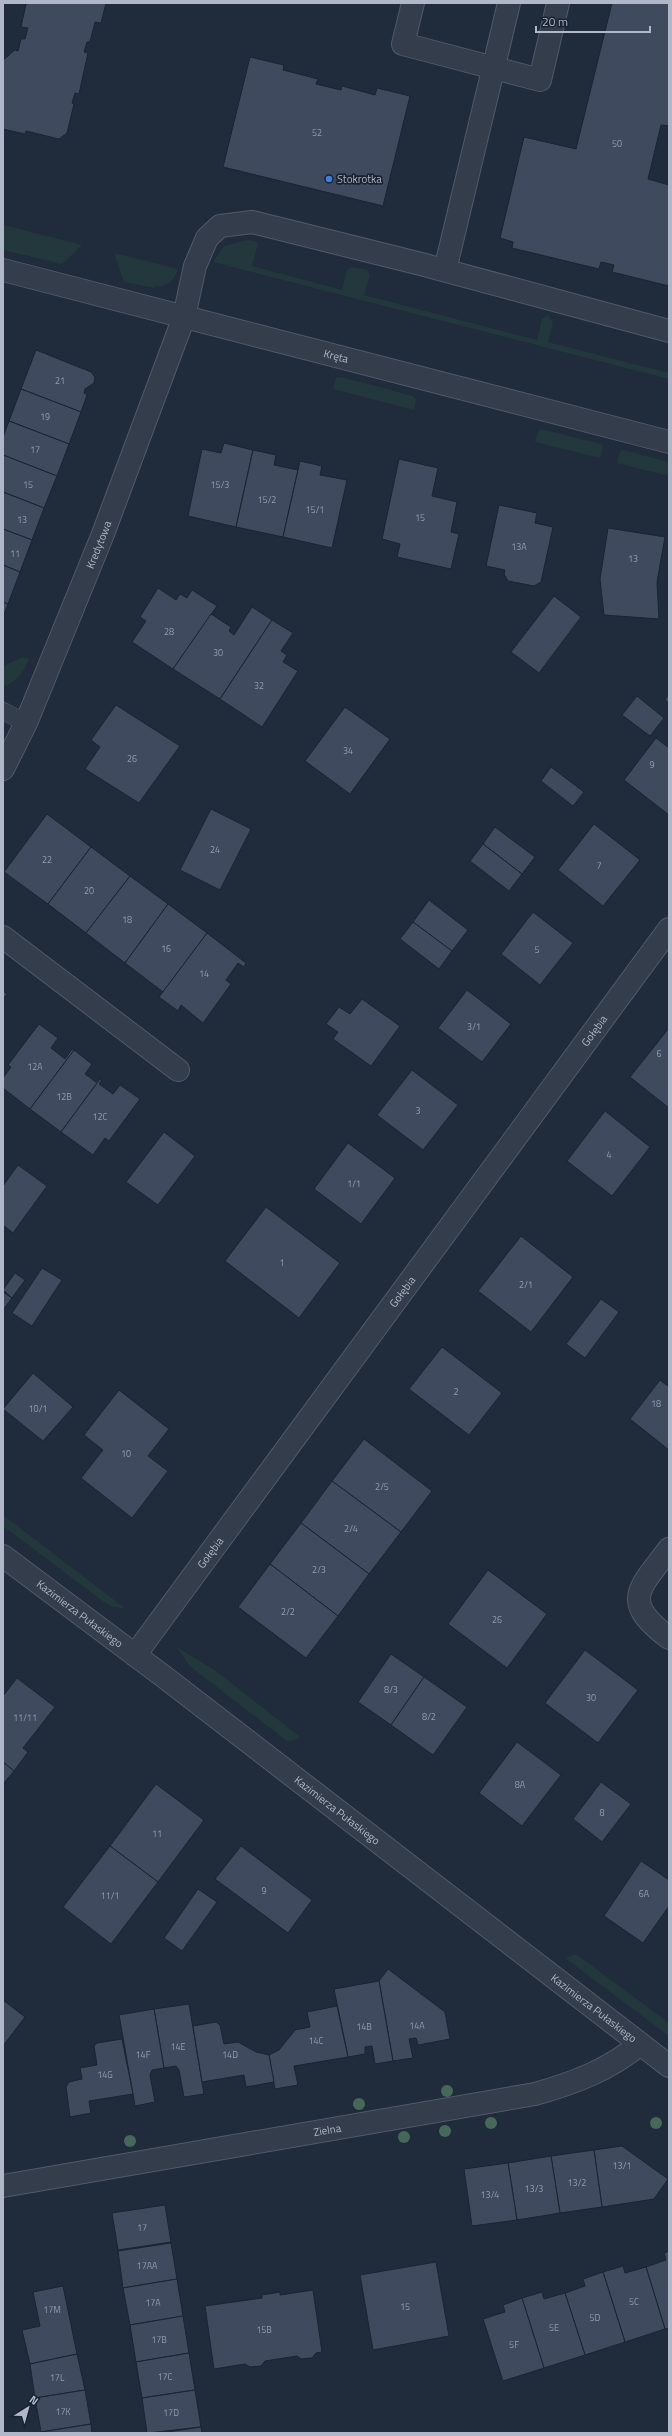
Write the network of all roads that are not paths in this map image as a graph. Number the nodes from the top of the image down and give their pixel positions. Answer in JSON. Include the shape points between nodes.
{"nodes":[{"id":1,"x":413,"y":3,"type":"edge"},
{"id":2,"x":509,"y":3,"type":"edge"},
{"id":3,"x":558,"y":3,"type":"edge"},
{"id":4,"x":494,"y":69,"type":"junction"},
{"id":5,"x":3,"y":270,"type":"edge"},
{"id":6,"x":445,"y":270,"type":"junction"},
{"id":7,"x":184,"y":317,"type":"junction"},
{"id":8,"x":669,"y":331,"type":"edge"},
{"id":9,"x":669,"y":442,"type":"edge"},
{"id":10,"x":3,"y":711,"type":"edge"},
{"id":11,"x":26,"y":723,"type":"junction"},
{"id":12,"x":3,"y":769,"type":"edge"},
{"id":13,"x":669,"y":929,"type":"edge"},
{"id":14,"x":3,"y":937,"type":"edge"},
{"id":15,"x":178,"y":1070,"type":"dead end"},
{"id":16,"x":669,"y":1549,"type":"edge"},
{"id":17,"x":3,"y":1556,"type":"edge"},
{"id":18,"x":669,"y":1638,"type":"edge"},
{"id":19,"x":134,"y":1655,"type":"junction"},
{"id":20,"x":640,"y":2044,"type":"junction"},
{"id":21,"x":669,"y":2066,"type":"edge"},
{"id":22,"x":3,"y":2186,"type":"edge"}],
"edges":[{"from":1,"to":4,"type":"street","via":[[403,44]]},
{"from":2,"to":4,"type":"street"},
{"from":3,"to":4,"type":"street","via":[[540,80]]},
{"from":4,"to":6,"type":"street"},
{"from":5,"to":7,"type":"street","name":"Kręta"},
{"from":6,"to":7,"type":"street","name":"Kredytowa","via":[[252,222],[220,226],[207,238],[195,266]]},
{"from":6,"to":8,"type":"street","name":"Kredytowa"},
{"from":7,"to":9,"type":"street","name":"Kręta"},
{"from":7,"to":11,"type":"street","name":"Kredytowa","via":[[103,534]]},
{"from":10,"to":11,"type":"lane"},
{"from":11,"to":12,"type":"street","name":"Kredytowa"},
{"from":13,"to":19,"type":"street","name":"Gołębia"},
{"from":14,"to":15,"type":"street"},
{"from":16,"to":18,"type":"street","via":[[643,1584],[638,1599],[638,1605],[645,1616]]},
{"from":17,"to":19,"type":"street","name":"Kazimierza Pułaskiego"},
{"from":19,"to":20,"type":"street","name":"Kazimierza Pułaskiego"},
{"from":20,"to":21,"type":"street","name":"Kazimierza Pułaskiego"},
{"from":20,"to":22,"type":"street","name":"Zielna","via":[[621,2060],[600,2071],[535,2094]]}]}
